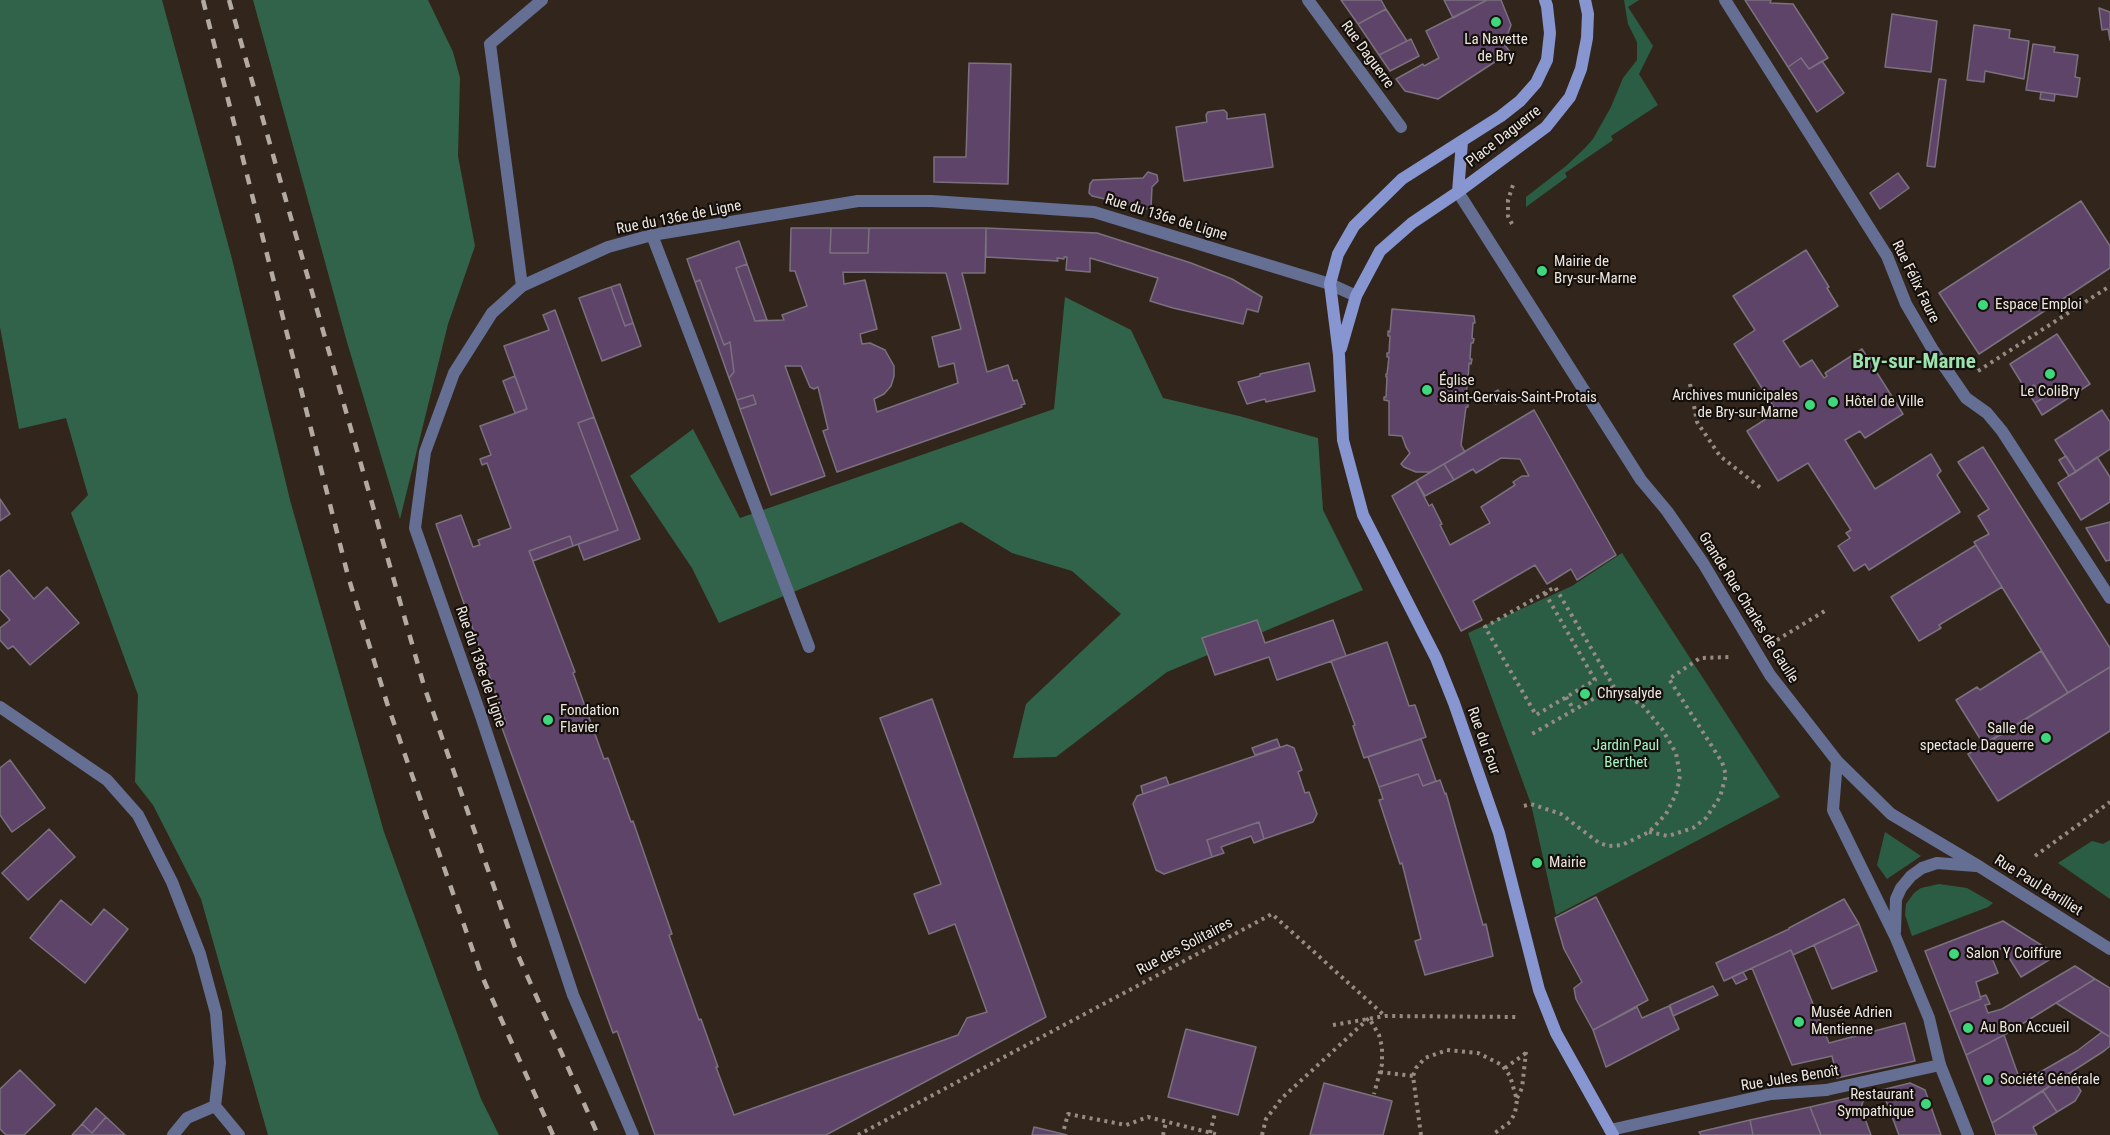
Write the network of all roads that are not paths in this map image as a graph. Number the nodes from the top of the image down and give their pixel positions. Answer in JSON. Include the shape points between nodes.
{"nodes":[{"id":1,"x":542,"y":0,"type":"edge"},
{"id":2,"x":1308,"y":0,"type":"edge"},
{"id":3,"x":1545,"y":0,"type":"edge"},
{"id":4,"x":1585,"y":0,"type":"edge"},
{"id":5,"x":1725,"y":0,"type":"edge"},
{"id":6,"x":1401,"y":127,"type":"dead end"},
{"id":7,"x":1462,"y":142,"type":"junction"},
{"id":8,"x":1458,"y":192,"type":"junction"},
{"id":9,"x":652,"y":235,"type":"junction"},
{"id":10,"x":1330,"y":284,"type":"junction"},
{"id":11,"x":522,"y":286,"type":"junction"},
{"id":12,"x":1356,"y":296,"type":"junction"},
{"id":13,"x":1339,"y":355,"type":"junction"},
{"id":14,"x":2110,"y":598,"type":"edge"},
{"id":15,"x":809,"y":647,"type":"dead end"},
{"id":16,"x":0,"y":707,"type":"edge"},
{"id":17,"x":1837,"y":761,"type":"junction"},
{"id":18,"x":1980,"y":867,"type":"junction"},
{"id":19,"x":1895,"y":936,"type":"junction"},
{"id":20,"x":2110,"y":949,"type":"edge"},
{"id":21,"x":1940,"y":1065,"type":"junction"},
{"id":22,"x":215,"y":1106,"type":"junction"},
{"id":23,"x":1612,"y":1133,"type":"edge"},
{"id":24,"x":173,"y":1135,"type":"edge"},
{"id":25,"x":239,"y":1135,"type":"edge"},
{"id":26,"x":633,"y":1135,"type":"edge"},
{"id":27,"x":1968,"y":1135,"type":"edge"}],
"edges":[{"from":1,"to":11,"type":"street","via":[[490,44]]},
{"from":2,"to":6,"type":"street","name":"Rue Daguerre"},
{"from":3,"to":7,"type":"main road","name":"Place Daguerre","via":[[1550,33],[1546,60],[1536,83],[1501,116]]},
{"from":4,"to":8,"type":"main road","name":"Place Daguerre","via":[[1587,38],[1570,98],[1546,127]]},
{"from":5,"to":14,"type":"street","name":"Rue Félix Faure","via":[[1887,256],[1906,304],[1933,350],[1966,398],[1987,413],[2002,431]]},
{"from":7,"to":8,"type":"main road"},
{"from":7,"to":10,"type":"main road","name":"Place Daguerre","via":[[1402,179],[1354,226],[1338,254]]},
{"from":8,"to":12,"type":"main road","name":"Place Daguerre","via":[[1412,223],[1380,251]]},
{"from":8,"to":17,"type":"street","name":"Grande Rue Charles de Gaulle","via":[[1641,480],[1703,563],[1770,675]]},
{"from":9,"to":10,"type":"street","name":"Rue du 136e de Ligne","via":[[858,201],[932,201],[1083,211]]},
{"from":9,"to":11,"type":"street","name":"Rue du 136e de Ligne","via":[[608,247]]},
{"from":9,"to":15,"type":"street"},
{"from":10,"to":12,"type":"street","name":"Rue du 136e de Ligne"},
{"from":10,"to":13,"type":"main road"},
{"from":11,"to":26,"type":"street","name":"Rue du 136e de Ligne","via":[[492,313],[454,373],[425,452],[415,528],[482,716],[573,995]]},
{"from":12,"to":13,"type":"main road","name":"Place Daguerre"},
{"from":13,"to":23,"type":"main road","name":"Rue du Four","via":[[1343,440],[1363,515],[1447,685],[1494,815],[1539,990],[1556,1033]]},
{"from":16,"to":22,"type":"street","via":[[107,780],[138,815],[172,882],[200,954],[216,1013],[220,1063]]},
{"from":17,"to":18,"type":"street","name":"Rue Paul Barilliet","via":[[1891,814]]},
{"from":17,"to":19,"type":"street","via":[[1833,810]]},
{"from":18,"to":19,"type":"street","name":"Rue Paul Barilliet","via":[[1938,863],[1911,876],[1896,899]]},
{"from":18,"to":20,"type":"street","name":"Rue Paul Barilliet"},
{"from":19,"to":21,"type":"street","via":[[1929,1018]]},
{"from":21,"to":23,"type":"street","name":"Rue Jules Benoît","via":[[1826,1090],[1771,1094]]},
{"from":21,"to":27,"type":"street"},
{"from":22,"to":24,"type":"street","via":[[187,1118]]},
{"from":22,"to":25,"type":"street"}]}
